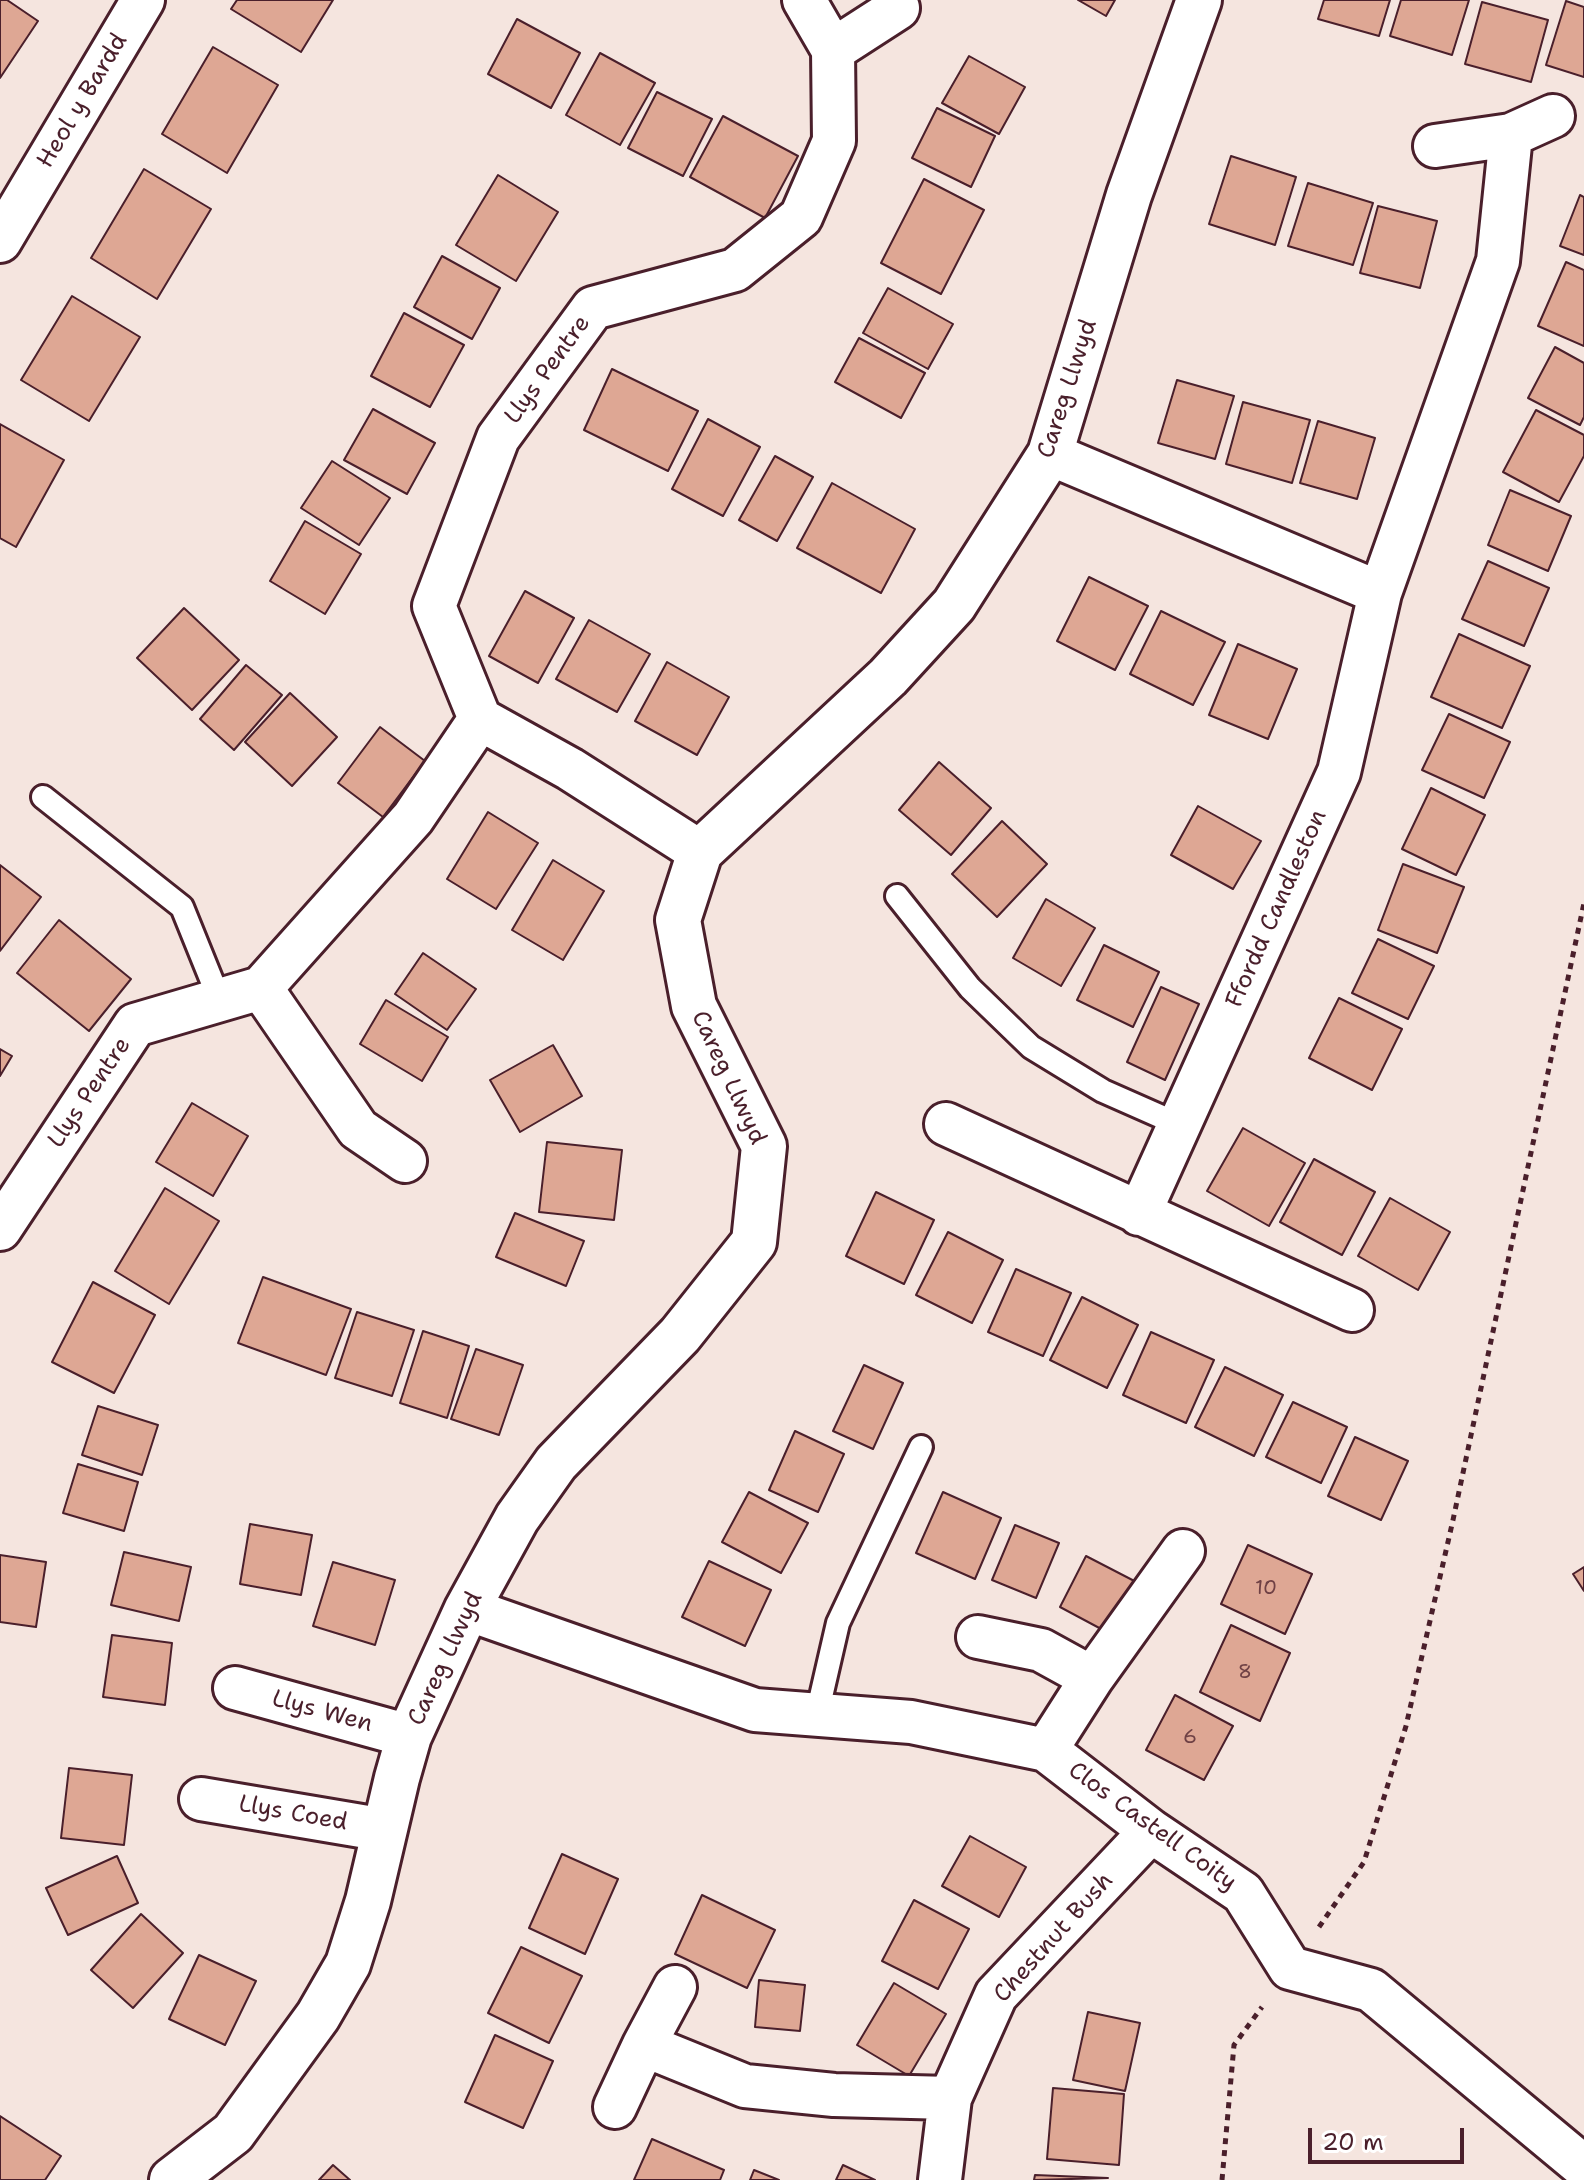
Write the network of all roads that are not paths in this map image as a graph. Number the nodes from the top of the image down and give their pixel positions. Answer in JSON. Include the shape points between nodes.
{"nodes":[{"id":1,"x":143,"y":0,"type":"edge"},
{"id":2,"x":804,"y":0,"type":"edge"},
{"id":3,"x":1199,"y":0,"type":"edge"},
{"id":4,"x":898,"y":8,"type":"dead end"},
{"id":5,"x":833,"y":50,"type":"junction"},
{"id":6,"x":1553,"y":116,"type":"dead end"},
{"id":7,"x":1511,"y":135,"type":"junction"},
{"id":8,"x":1435,"y":146,"type":"dead end"},
{"id":9,"x":11,"y":195,"type":"edge"},
{"id":10,"x":0,"y":241,"type":"edge"},
{"id":11,"x":1050,"y":454,"type":"junction"},
{"id":12,"x":1380,"y":593,"type":"junction"},
{"id":13,"x":480,"y":719,"type":"junction"},
{"id":14,"x":43,"y":797,"type":"dead end"},
{"id":15,"x":700,"y":852,"type":"junction"},
{"id":16,"x":897,"y":896,"type":"dead end"},
{"id":17,"x":261,"y":988,"type":"junction"},
{"id":18,"x":220,"y":1001,"type":"junction"},
{"id":19,"x":946,"y":1124,"type":"dead end"},
{"id":20,"x":1180,"y":1125,"type":"junction"},
{"id":21,"x":405,"y":1161,"type":"dead end"},
{"id":22,"x":1139,"y":1214,"type":"junction"},
{"id":23,"x":0,"y":1229,"type":"edge"},
{"id":24,"x":1352,"y":1310,"type":"dead end"},
{"id":25,"x":921,"y":1447,"type":"dead end"},
{"id":26,"x":1183,"y":1551,"type":"dead end"},
{"id":27,"x":467,"y":1609,"type":"junction"},
{"id":28,"x":978,"y":1637,"type":"dead end"},
{"id":29,"x":1092,"y":1678,"type":"junction"},
{"id":30,"x":235,"y":1688,"type":"dead end"},
{"id":31,"x":817,"y":1714,"type":"junction"},
{"id":32,"x":409,"y":1736,"type":"junction"},
{"id":33,"x":1046,"y":1750,"type":"junction"},
{"id":34,"x":201,"y":1799,"type":"dead end"},
{"id":35,"x":385,"y":1830,"type":"junction"},
{"id":36,"x":1151,"y":1831,"type":"junction"},
{"id":37,"x":675,"y":1987,"type":"dead end"},
{"id":38,"x":644,"y":2045,"type":"junction"},
{"id":39,"x":950,"y":2098,"type":"junction"},
{"id":40,"x":615,"y":2107,"type":"dead end"},
{"id":41,"x":1584,"y":2167,"type":"edge"},
{"id":42,"x":172,"y":2180,"type":"edge"},
{"id":43,"x":940,"y":2180,"type":"edge"}],
"edges":[{"from":1,"to":9,"type":"street","name":"Heol y Bardd"},
{"from":2,"to":5,"type":"street","name":"Llys Pentre"},
{"from":3,"to":11,"type":"street","name":"Careg Llwyd","via":[[1129,195]]},
{"from":4,"to":5,"type":"street"},
{"from":5,"to":13,"type":"street","name":"Llys Pentre","via":[[834,141],[801,217],[735,270],[593,308],[498,438],[434,606]]},
{"from":6,"to":7,"type":"street"},
{"from":7,"to":8,"type":"street"},
{"from":7,"to":12,"type":"street","name":"Ffordd Candleston","via":[[1498,261]]},
{"from":9,"to":10,"type":"street","name":"Heol y Bardd"},
{"from":11,"to":12,"type":"street"},
{"from":11,"to":15,"type":"street","name":"Careg Llwyd","via":[[954,605],[888,677]]},
{"from":12,"to":20,"type":"street","name":"Ffordd Candleston","via":[[1339,772]]},
{"from":13,"to":15,"type":"street"},
{"from":13,"to":17,"type":"street","via":[[413,818]]},
{"from":14,"to":18,"type":"lane","via":[[182,907]]},
{"from":15,"to":27,"type":"street","name":"Careg Llwyd","via":[[678,920],[694,1006],[764,1146],[754,1242],[680,1335],[556,1463],[517,1518]]},
{"from":16,"to":20,"type":"lane","via":[[970,988],[1031,1047],[1103,1091]]},
{"from":17,"to":18,"type":"street","name":"Llys Pentre"},
{"from":17,"to":21,"type":"street","via":[[358,1129]]},
{"from":18,"to":23,"type":"street","name":"Llys Pentre","via":[[135,1025]]},
{"from":19,"to":22,"type":"street"},
{"from":20,"to":22,"type":"street","name":"Ffordd Candleston"},
{"from":22,"to":24,"type":"street"},
{"from":25,"to":31,"type":"lane","via":[[838,1623]]},
{"from":26,"to":29,"type":"street","name":"Clos Castell Coity"},
{"from":27,"to":31,"type":"street","name":"Clos Castell Coity","via":[[755,1710]]},
{"from":27,"to":32,"type":"street","name":"Careg Llwyd"},
{"from":28,"to":29,"type":"street","via":[[1041,1650]]},
{"from":29,"to":33,"type":"street","name":"Clos Castell Coity"},
{"from":30,"to":32,"type":"street","name":"Llys Wen"},
{"from":31,"to":33,"type":"street","name":"Clos Castell Coity","via":[[911,1722]]},
{"from":32,"to":35,"type":"street","name":"Careg Llwyd"},
{"from":33,"to":36,"type":"street","name":"Clos Castell Coity"},
{"from":34,"to":35,"type":"street","name":"Llys Coed"},
{"from":35,"to":42,"type":"street","name":"Careg Llwyd","via":[[348,1964],[318,2016],[233,2133]]},
{"from":36,"to":39,"type":"street","name":"Chestnut Bush","via":[[996,1995]]},
{"from":36,"to":41,"type":"street","name":"Clos Castell Coity","via":[[1243,1893],[1290,1968],[1371,1990]]},
{"from":37,"to":38,"type":"street"},
{"from":38,"to":39,"type":"street","via":[[745,2086]]},
{"from":38,"to":40,"type":"street"},
{"from":39,"to":43,"type":"street","name":"Chestnut Bush"}]}
